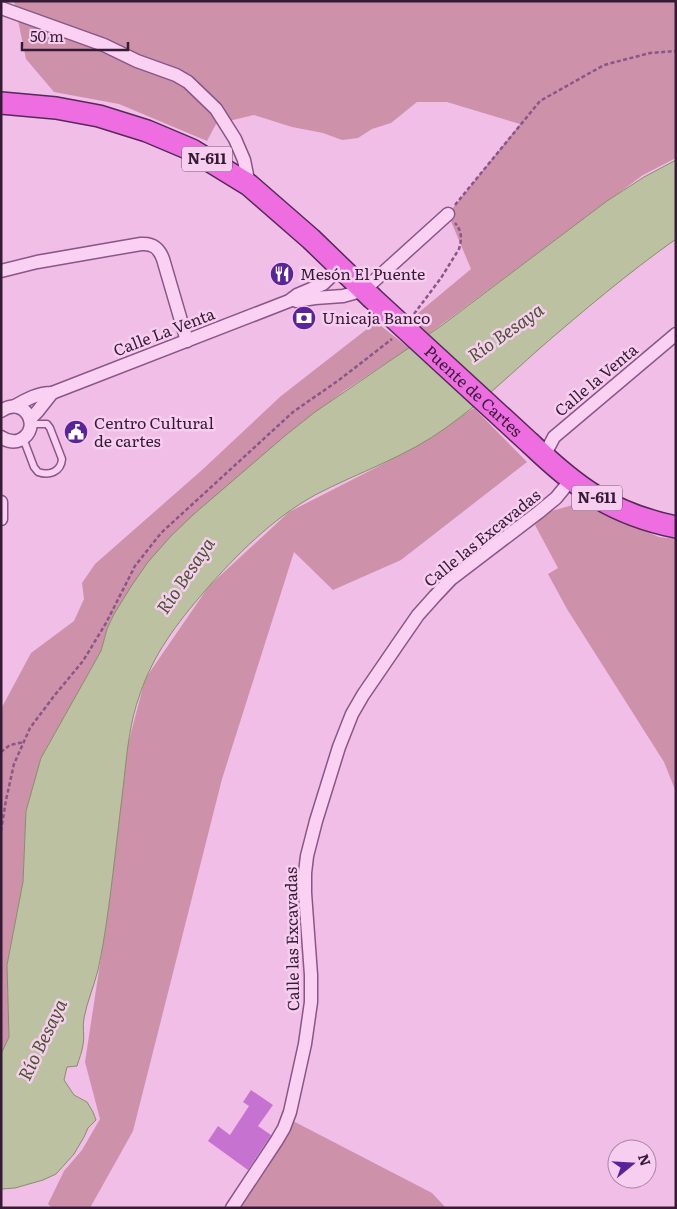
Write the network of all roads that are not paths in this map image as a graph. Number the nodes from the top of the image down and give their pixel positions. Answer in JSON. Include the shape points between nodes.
{"nodes":[{"id":1,"x":1,"y":8,"type":"edge"},
{"id":2,"x":1,"y":103,"type":"edge"},
{"id":3,"x":249,"y":185,"type":"junction"},
{"id":4,"x":448,"y":214,"type":"road end"},
{"id":5,"x":341,"y":267,"type":"junction"},
{"id":6,"x":1,"y":271,"type":"edge"},
{"id":7,"x":365,"y":291,"type":"junction"},
{"id":8,"x":289,"y":301,"type":"junction"},
{"id":9,"x":676,"y":334,"type":"edge"},
{"id":10,"x":187,"y":341,"type":"junction"},
{"id":11,"x":52,"y":393,"type":"junction"},
{"id":12,"x":15,"y":406,"type":"junction"},
{"id":13,"x":1,"y":411,"type":"edge"},
{"id":14,"x":30,"y":422,"type":"junction"},
{"id":15,"x":23,"y":438,"type":"junction"},
{"id":16,"x":3,"y":441,"type":"edge"},
{"id":17,"x":538,"y":450,"type":"junction"},
{"id":18,"x":570,"y":479,"type":"junction"},
{"id":19,"x":1,"y":502,"type":"edge"},
{"id":20,"x":1,"y":520,"type":"edge"},
{"id":21,"x":676,"y":527,"type":"edge"},
{"id":22,"x":232,"y":1208,"type":"edge"}],
"edges":[{"from":1,"to":3,"type":"street","via":[[104,45],[188,82],[216,109],[236,139]]},
{"from":2,"to":3,"type":"highway","number":"N-611","via":[[73,110],[120,122],[192,150]]},
{"from":3,"to":5,"type":"highway","number":"N-611"},
{"from":4,"to":7,"type":"street","name":"Calle La Venta"},
{"from":5,"to":7,"type":"highway","number":"N-611"},
{"from":5,"to":8,"type":"street","name":"Calle La Venta","via":[[323,284]]},
{"from":6,"to":10,"type":"street","via":[[141,244],[153,245],[163,260]]},
{"from":7,"to":8,"type":"street","name":"Calle La Venta"},
{"from":7,"to":17,"type":"highway","name":"Puente de Cartes","number":"N-611","bridge":true},
{"from":8,"to":10,"type":"street","name":"Calle La Venta"},
{"from":9,"to":17,"type":"street","name":"Calle la Venta"},
{"from":10,"to":11,"type":"street","name":"Calle La Venta"},
{"from":11,"to":12,"type":"street","name":"Calle La Venta","via":[[42,393]]},
{"from":11,"to":14,"type":"street"},
{"from":12,"to":13,"type":"street","name":"Calle La Venta"},
{"from":12,"to":14,"type":"street","via":[[26,412]]},
{"from":14,"to":15,"type":"street","via":[[28,434]]},
{"from":14,"to":15,"type":"lane","via":[[47,424],[50,428],[62,459],[59,468],[49,473],[38,472]]},
{"from":15,"to":16,"type":"street"},
{"from":17,"to":18,"type":"highway","number":"N-611"},
{"from":18,"to":21,"type":"highway","number":"N-611","via":[[619,510]]},
{"from":18,"to":22,"type":"street","name":"Calle las Excavadas","via":[[545,508],[435,596],[400,641],[350,719],[307,856],[305,873],[312,989],[290,1112],[284,1128]]},
{"from":19,"to":20,"type":"street"}]}
